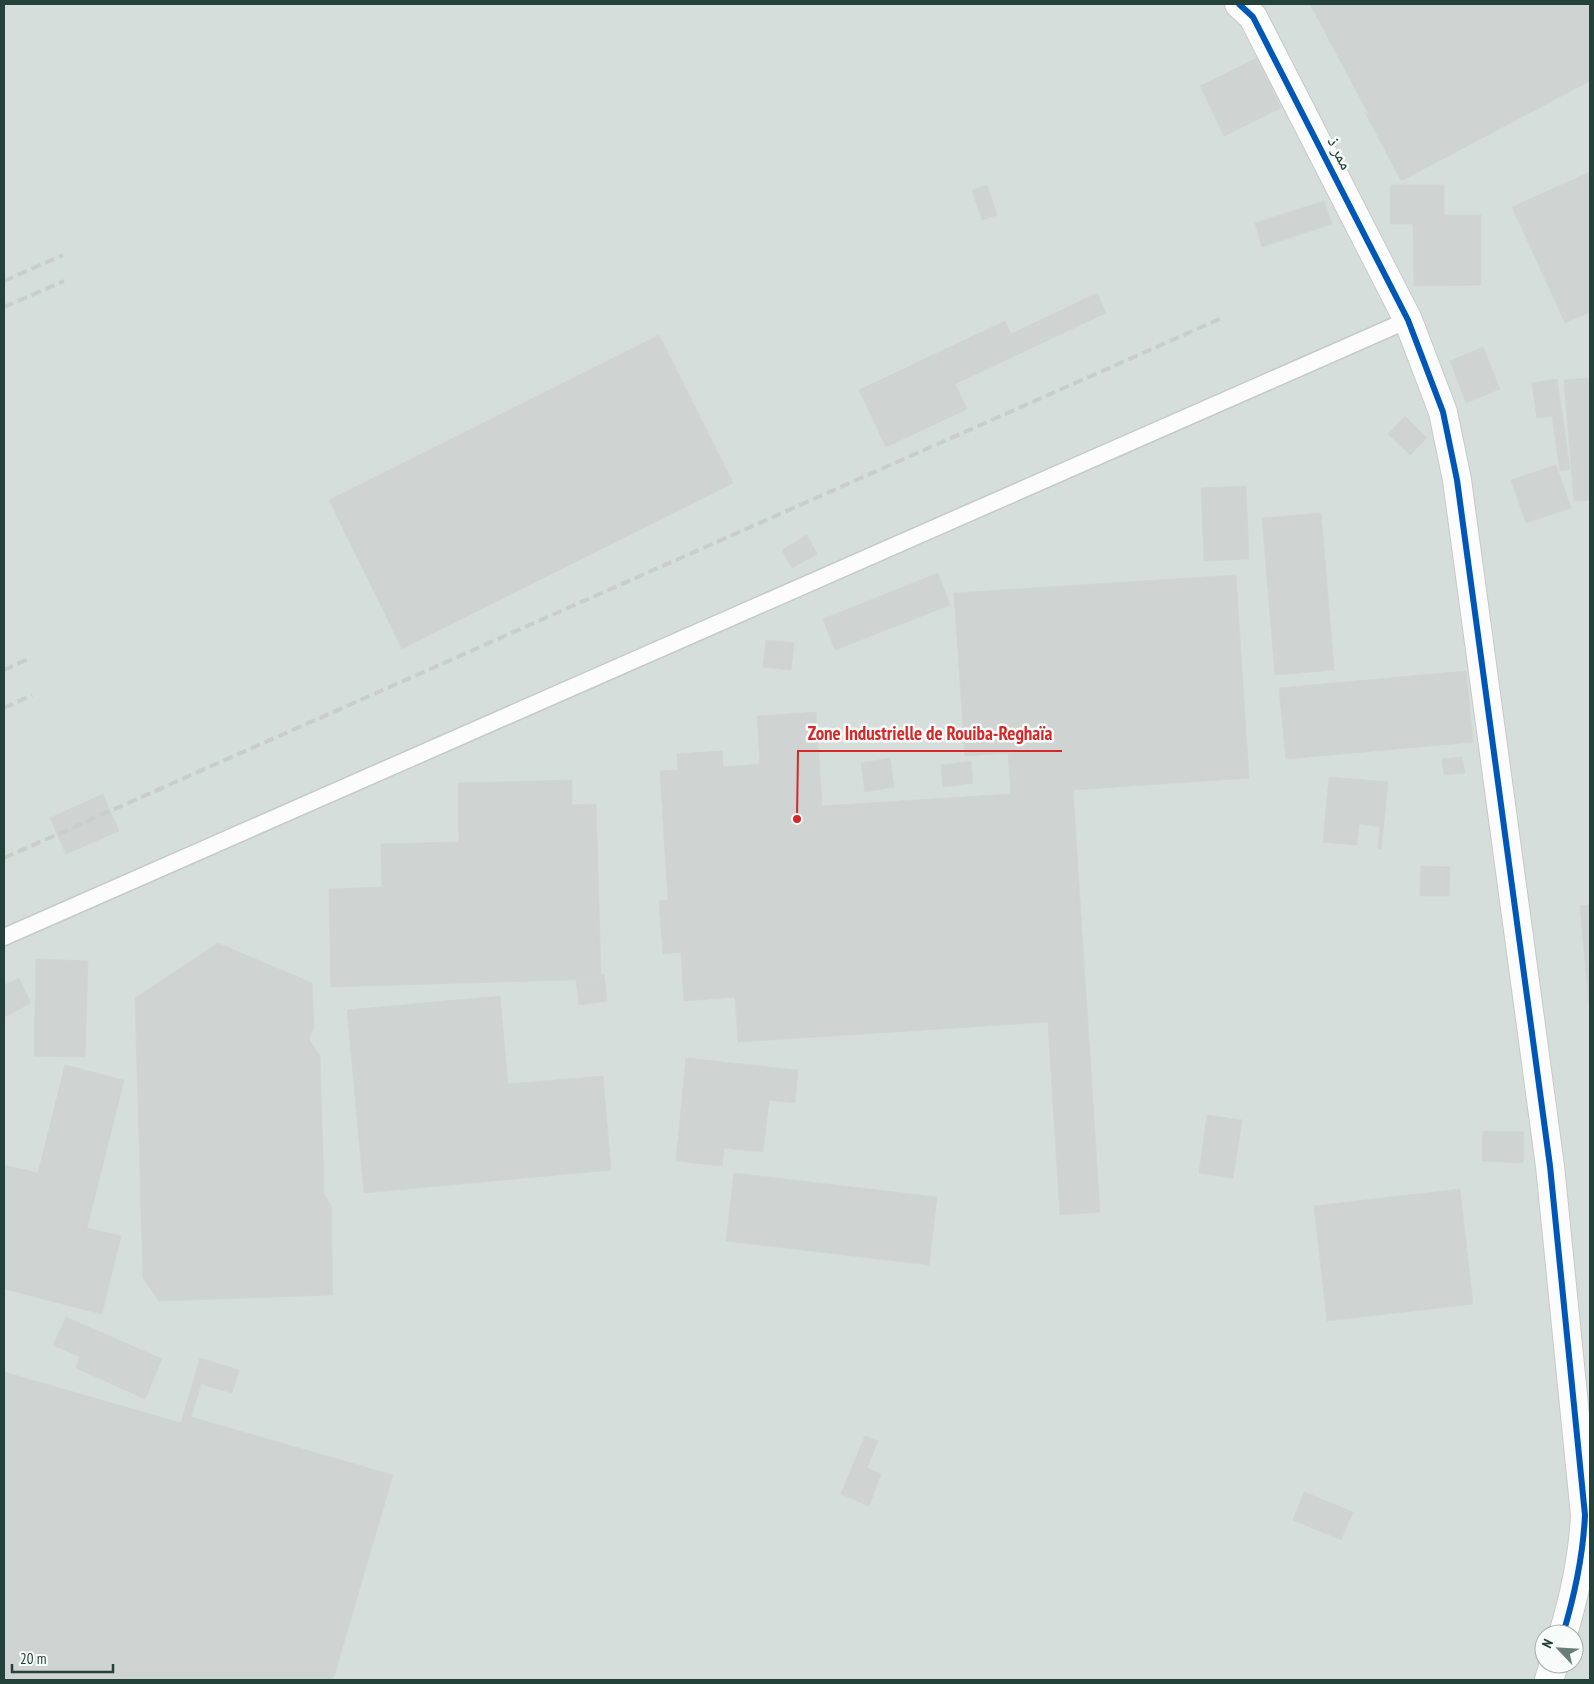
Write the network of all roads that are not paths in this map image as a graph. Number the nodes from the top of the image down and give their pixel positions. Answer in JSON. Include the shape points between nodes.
{"nodes":[{"id":1,"x":1239,"y":4,"type":"edge"},
{"id":2,"x":1408,"y":320,"type":"junction"},
{"id":3,"x":4,"y":937,"type":"edge"},
{"id":4,"x":1566,"y":1624,"type":"edge"}],
"edges":[{"from":1,"to":2,"type":"street","name":"ممر ذ","via":[[1253,17]]},
{"from":2,"to":3,"type":"lane"},
{"from":2,"to":4,"type":"street","name":"ممر ذ","via":[[1443,412],[1457,480],[1550,1166],[1585,1515],[1583,1549]]}]}
